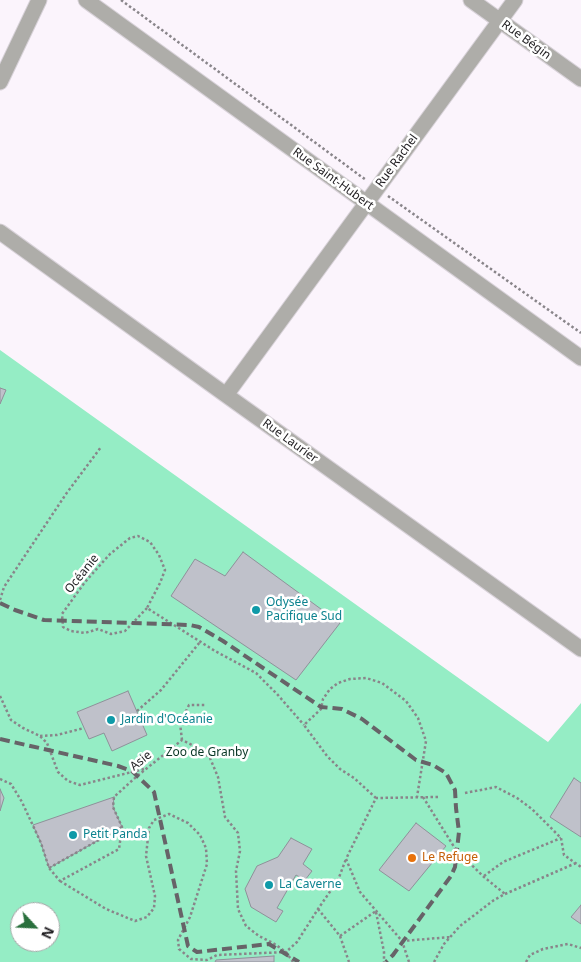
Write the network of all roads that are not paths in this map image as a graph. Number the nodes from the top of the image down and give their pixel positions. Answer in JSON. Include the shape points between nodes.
{"nodes":[{"id":1,"x":38,"y":0,"type":"edge"},
{"id":2,"x":86,"y":0,"type":"edge"},
{"id":3,"x":472,"y":0,"type":"edge"},
{"id":4,"x":515,"y":0,"type":"edge"},
{"id":5,"x":500,"y":21,"type":"junction"},
{"id":6,"x":581,"y":79,"type":"edge"},
{"id":7,"x":0,"y":82,"type":"edge"},
{"id":8,"x":366,"y":203,"type":"junction"},
{"id":9,"x":0,"y":232,"type":"edge"},
{"id":10,"x":581,"y":358,"type":"edge"},
{"id":11,"x":226,"y":395,"type":"junction"},
{"id":12,"x":581,"y":649,"type":"edge"}],
"edges":[{"from":1,"to":7,"type":"street"},
{"from":2,"to":8,"type":"street","name":"Rue Saint-Hubert"},
{"from":3,"to":5,"type":"street","name":"Rue Bégin"},
{"from":4,"to":5,"type":"street","name":"Rue Rachel"},
{"from":5,"to":6,"type":"street","name":"Rue Bégin"},
{"from":5,"to":8,"type":"street","name":"Rue Rachel"},
{"from":8,"to":10,"type":"street","name":"Rue Saint-Hubert"},
{"from":8,"to":11,"type":"street","name":"Rue Rachel"},
{"from":9,"to":11,"type":"street","name":"Rue Laurier"},
{"from":11,"to":12,"type":"street","name":"Rue Laurier"}]}
